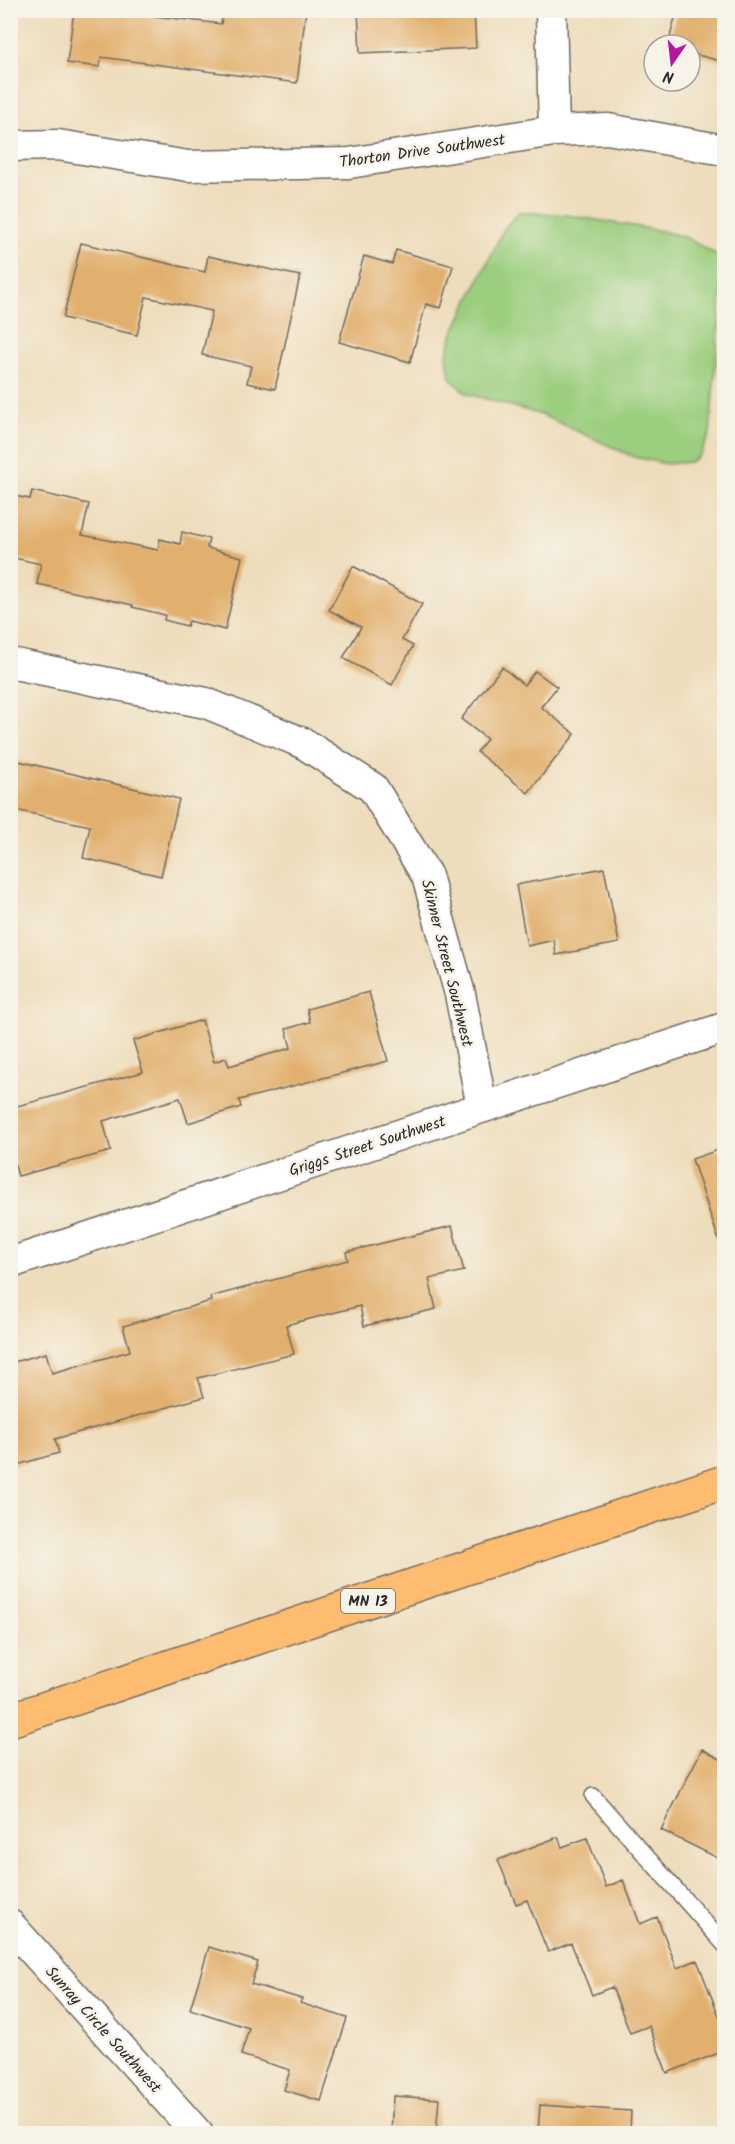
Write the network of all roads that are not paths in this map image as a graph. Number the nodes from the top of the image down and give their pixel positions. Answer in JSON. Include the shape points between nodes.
{"nodes":[{"id":1,"x":551,"y":10,"type":"edge"},
{"id":2,"x":554,"y":131,"type":"junction"},
{"id":3,"x":10,"y":146,"type":"edge"},
{"id":4,"x":724,"y":150,"type":"edge"},
{"id":5,"x":10,"y":663,"type":"edge"},
{"id":6,"x":724,"y":1028,"type":"edge"},
{"id":7,"x":482,"y":1107,"type":"junction"},
{"id":8,"x":10,"y":1263,"type":"edge"},
{"id":9,"x":724,"y":1482,"type":"edge"},
{"id":10,"x":10,"y":1720,"type":"edge"},
{"id":11,"x":592,"y":1796,"type":"dead end"},
{"id":12,"x":10,"y":1925,"type":"edge"},
{"id":13,"x":724,"y":1944,"type":"edge"},
{"id":14,"x":198,"y":2133,"type":"edge"}],
"edges":[{"from":1,"to":2,"type":"street"},
{"from":2,"to":3,"type":"street","name":"Thorton Drive Southwest","via":[[349,163],[188,166],[58,145]]},
{"from":2,"to":4,"type":"street","name":"Thorton Drive Southwest","via":[[608,129]]},
{"from":5,"to":7,"type":"street","name":"Skinner Street Southwest","via":[[206,703],[303,743],[373,788],[427,876],[460,994]]},
{"from":6,"to":7,"type":"street","name":"Griggs Street Southwest"},
{"from":7,"to":8,"type":"street","name":"Griggs Street Southwest"},
{"from":9,"to":10,"type":"main road","number":"MN 13"},
{"from":11,"to":13,"type":"lane"},
{"from":12,"to":14,"type":"street","name":"Sunray Circle Southwest"}]}
